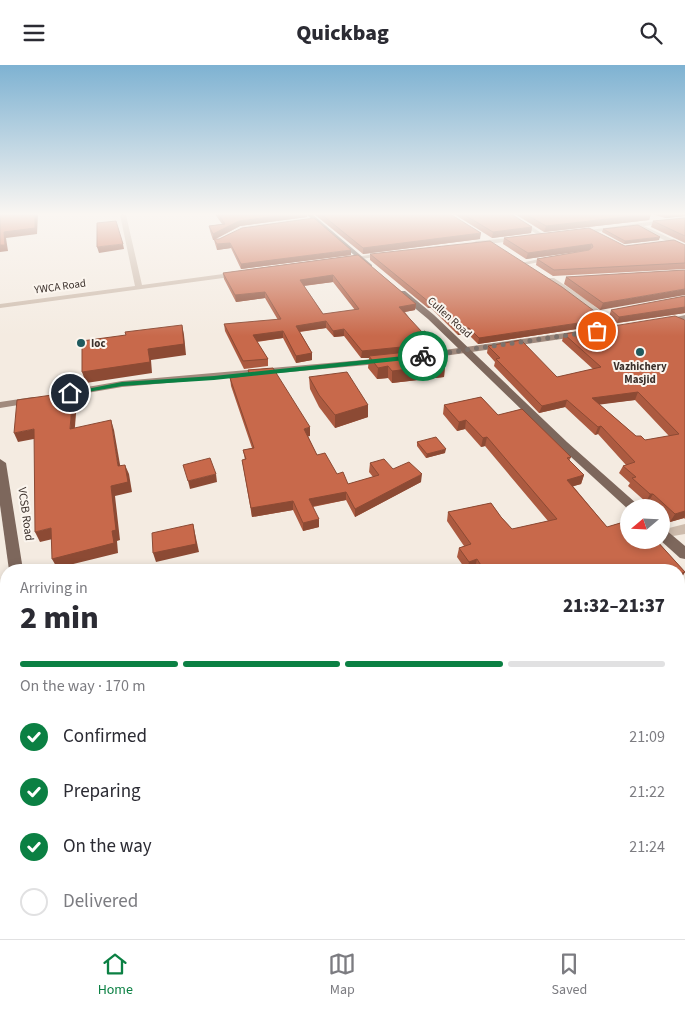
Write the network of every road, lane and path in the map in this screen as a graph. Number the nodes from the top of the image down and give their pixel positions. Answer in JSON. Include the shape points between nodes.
{"nodes":[{"id":1,"x":132,"y":255,"type":"edge"},
{"id":2,"x":357,"y":255,"type":"edge"},
{"id":3,"x":381,"y":255,"type":"edge"},
{"id":4,"x":360,"y":257,"type":"junction"},
{"id":5,"x":560,"y":257,"type":"edge"},
{"id":6,"x":341,"y":260,"type":"edge"},
{"id":7,"x":245,"y":273,"type":"edge"},
{"id":8,"x":381,"y":275,"type":"edge"},
{"id":9,"x":545,"y":276,"type":"junction"},
{"id":10,"x":565,"y":279,"type":"edge"},
{"id":11,"x":139,"y":287,"type":"junction"},
{"id":12,"x":395,"y":287,"type":"edge"},
{"id":13,"x":0,"y":305,"type":"edge"},
{"id":14,"x":609,"y":313,"type":"edge"},
{"id":15,"x":600,"y":315,"type":"junction"},
{"id":16,"x":680,"y":318,"type":"edge"},
{"id":17,"x":657,"y":322,"type":"edge"},
{"id":18,"x":685,"y":325,"type":"edge"},
{"id":19,"x":629,"y":326,"type":"edge"},
{"id":20,"x":611,"y":329,"type":"joint"},
{"id":21,"x":587,"y":333,"type":"edge"},
{"id":22,"x":467,"y":351,"type":"junction"},
{"id":23,"x":418,"y":357,"type":"edge"},
{"id":24,"x":398,"y":359,"type":"edge"},
{"id":25,"x":0,"y":405,"type":"edge"},
{"id":26,"x":0,"y":463,"type":"edge"},
{"id":27,"x":624,"y":499,"type":"edge"},
{"id":28,"x":685,"y":529,"type":"edge"},
{"id":29,"x":670,"y":532,"type":"edge"},
{"id":30,"x":670,"y":541,"type":"edge"},
{"id":31,"x":685,"y":554,"type":"edge"},
{"id":32,"x":15,"y":564,"type":"edge"}],
"edges":[{"from":1,"to":11,"type":"street"},
{"from":2,"to":4,"type":"main road"},
{"from":3,"to":4,"type":"street"},
{"from":4,"to":6,"type":"street"},
{"from":4,"to":8,"type":"main road"},
{"from":5,"to":9,"type":"street","via":[[521,261]]},
{"from":7,"to":11,"type":"street","name":"YWCA Road"},
{"from":9,"to":10,"type":"street"},
{"from":9,"to":15,"type":"street"},
{"from":11,"to":13,"type":"street","name":"YWCA Road"},
{"from":12,"to":22,"type":"main road","name":"Cullen Road"},
{"from":14,"to":15,"type":"street"},
{"from":15,"to":20,"type":"street"},
{"from":16,"to":17,"type":"main road"},
{"from":16,"to":18,"type":"street"},
{"from":19,"to":20,"type":"main road"},
{"from":21,"to":22,"type":"main road"},
{"from":22,"to":23,"type":"main road"},
{"from":22,"to":27,"type":"main road","name":"Cullen Road"},
{"from":24,"to":25,"type":"main road","via":[[122,384]]},
{"from":26,"to":32,"type":"main road","name":"VCSB Road"},
{"from":28,"to":29,"type":"street"},
{"from":30,"to":31,"type":"main road"}]}
